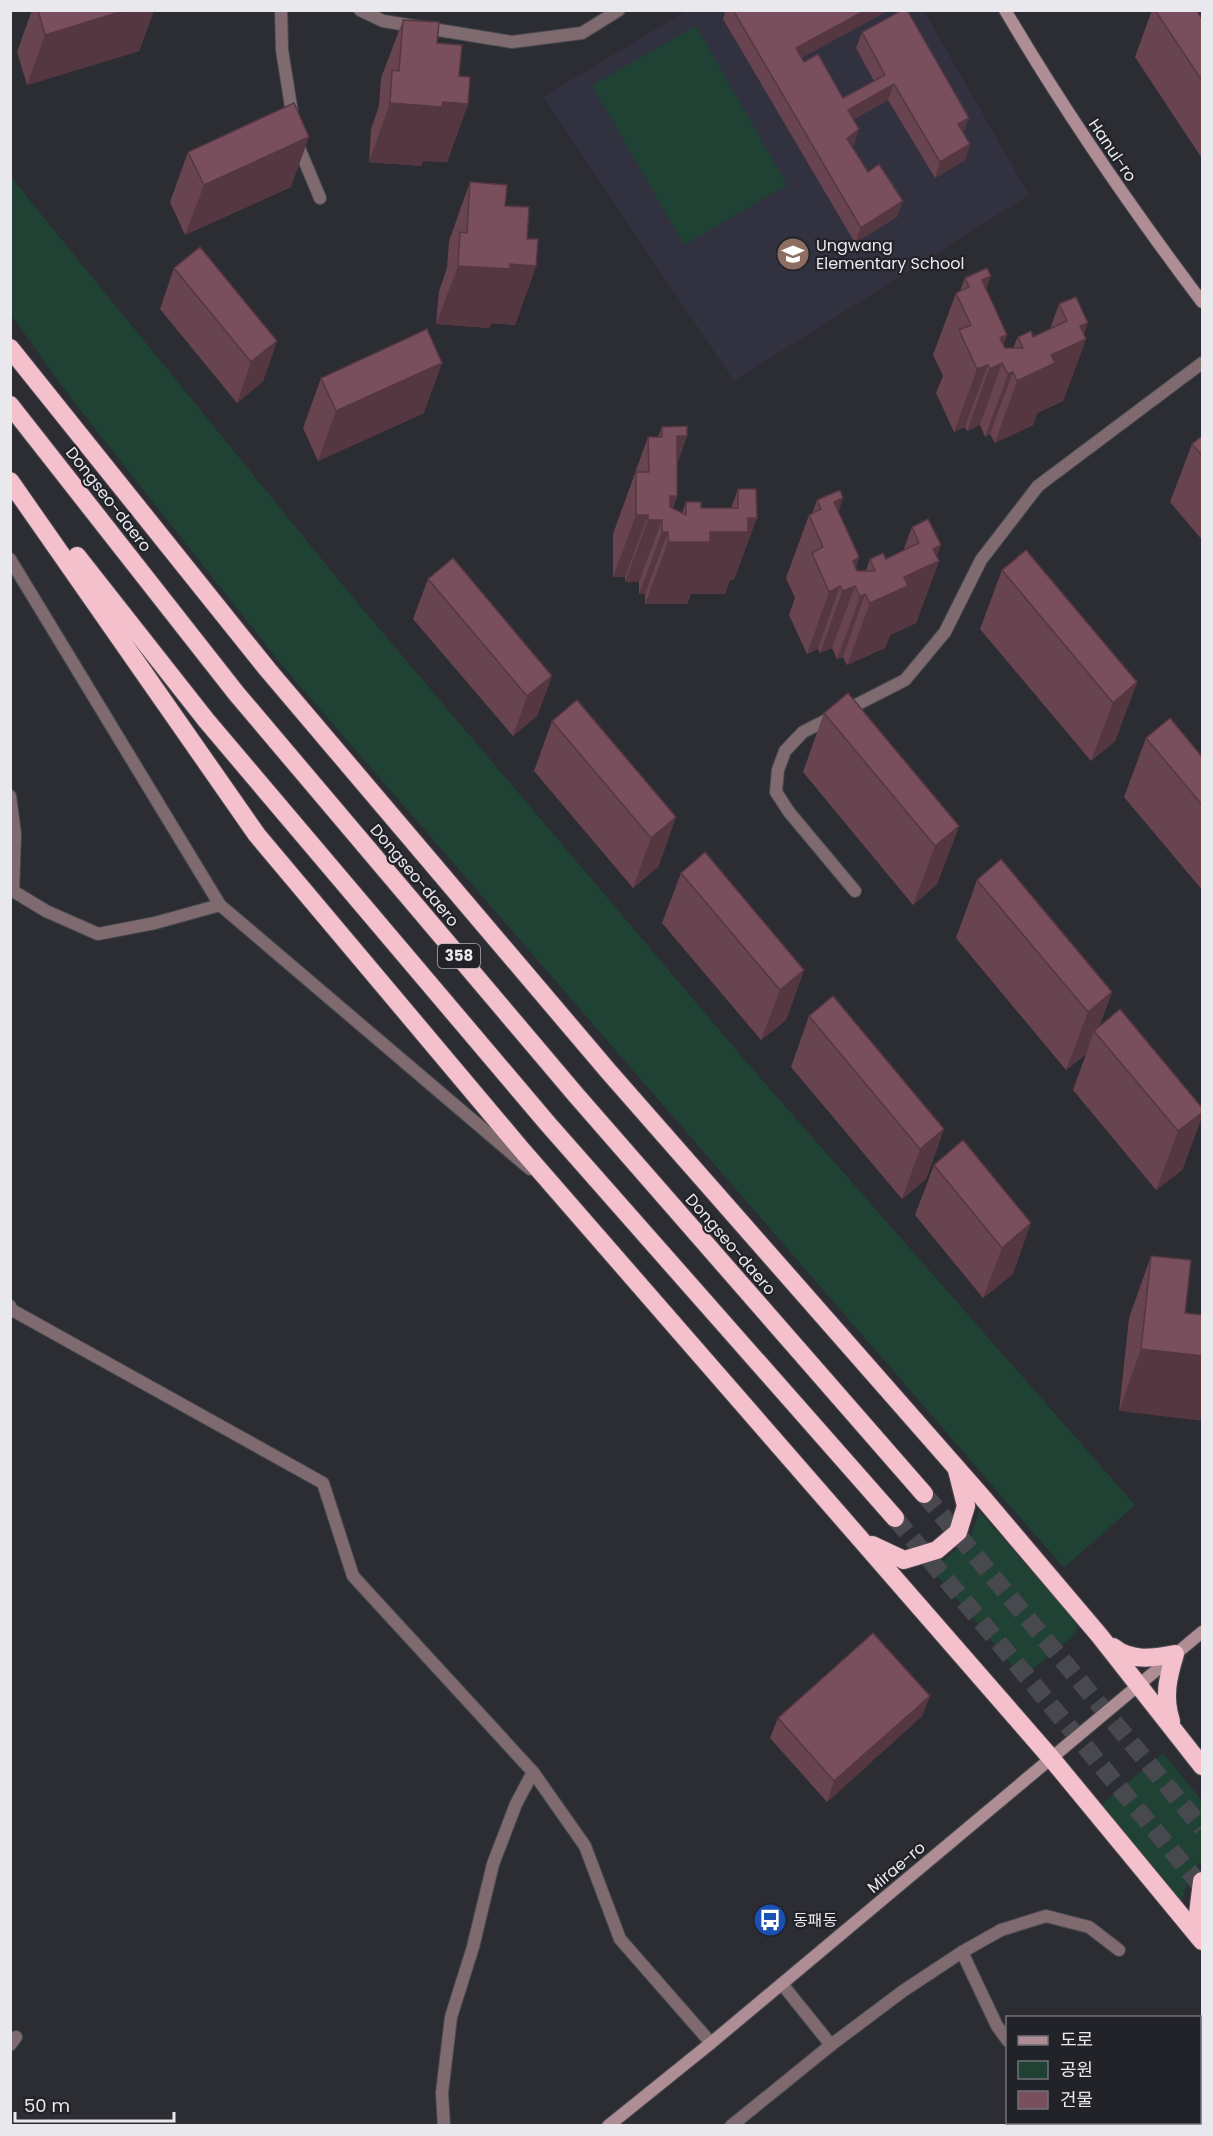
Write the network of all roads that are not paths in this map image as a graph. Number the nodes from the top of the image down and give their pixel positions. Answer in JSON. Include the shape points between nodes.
{"nodes":[{"id":1,"x":281,"y":10,"type":"edge"},
{"id":2,"x":360,"y":10,"type":"edge"},
{"id":3,"x":619,"y":10,"type":"edge"},
{"id":4,"x":1005,"y":10,"type":"edge"},
{"id":5,"x":320,"y":198,"type":"dead end"},
{"id":6,"x":1203,"y":302,"type":"edge"},
{"id":7,"x":10,"y":348,"type":"edge"},
{"id":8,"x":1203,"y":363,"type":"edge"},
{"id":9,"x":10,"y":405,"type":"edge"},
{"id":10,"x":10,"y":472,"type":"edge"},
{"id":11,"x":10,"y":481,"type":"edge"},
{"id":12,"x":10,"y":559,"type":"edge"},
{"id":13,"x":10,"y":796,"type":"edge"},
{"id":14,"x":855,"y":891,"type":"dead end"},
{"id":15,"x":12,"y":892,"type":"edge"},
{"id":16,"x":220,"y":905,"type":"junction"},
{"id":17,"x":566,"y":1200,"type":"junction"},
{"id":18,"x":10,"y":1306,"type":"edge"},
{"id":19,"x":956,"y":1466,"type":"junction"},
{"id":20,"x":924,"y":1494,"type":"tunnel mouth"},
{"id":21,"x":895,"y":1518,"type":"tunnel mouth"},
{"id":22,"x":865,"y":1542,"type":"junction"},
{"id":23,"x":1203,"y":1632,"type":"edge"},
{"id":24,"x":1099,"y":1635,"type":"junction"},
{"id":25,"x":1175,"y":1654,"type":"junction"},
{"id":26,"x":1138,"y":1684,"type":"junction"},
{"id":27,"x":1182,"y":1740,"type":"junction"},
{"id":28,"x":1051,"y":1758,"type":"junction"},
{"id":29,"x":1203,"y":1767,"type":"edge"},
{"id":30,"x":533,"y":1772,"type":"junction"},
{"id":31,"x":1203,"y":1881,"type":"edge"},
{"id":32,"x":1203,"y":1930,"type":"edge"},
{"id":33,"x":1203,"y":1941,"type":"edge"},
{"id":34,"x":1119,"y":1950,"type":"dead end"},
{"id":35,"x":962,"y":1952,"type":"junction"},
{"id":36,"x":782,"y":1984,"type":"junction"},
{"id":37,"x":1006,"y":2038,"type":"edge"},
{"id":38,"x":711,"y":2043,"type":"junction"},
{"id":39,"x":831,"y":2045,"type":"junction"},
{"id":40,"x":444,"y":2126,"type":"edge"},
{"id":41,"x":608,"y":2126,"type":"edge"},
{"id":42,"x":731,"y":2126,"type":"edge"}],
"edges":[{"from":1,"to":5,"type":"street","via":[[282,50],[296,142]]},
{"from":2,"to":3,"type":"street","via":[[383,21],[512,42],[582,33]]},
{"from":4,"to":6,"type":"main road","name":"Hanul-ro","via":[[1097,157]]},
{"from":7,"to":19,"type":"highway","via":[[268,670],[609,1072]]},
{"from":8,"to":14,"type":"street","via":[[1038,486],[981,561],[945,632],[905,680],[803,732],[785,751],[776,792]]},
{"from":9,"to":20,"type":"highway","name":"Dongseo-daero","number":"358","via":[[236,693],[576,1095]]},
{"from":10,"to":21,"type":"highway","number":"358","via":[[228,747],[548,1124]]},
{"from":11,"to":17,"type":"highway","via":[[257,835]]},
{"from":12,"to":16,"type":"street"},
{"from":13,"to":15,"type":"street","via":[[15,834]]},
{"from":15,"to":16,"type":"street","via":[[98,934]]},
{"from":16,"to":17,"type":"street"},
{"from":17,"to":22,"type":"highway"},
{"from":18,"to":30,"type":"street","via":[[323,1483],[353,1576]]},
{"from":19,"to":22,"type":"highway","via":[[966,1506],[958,1532],[938,1550],[904,1560]]},
{"from":19,"to":24,"type":"highway"},
{"from":22,"to":28,"type":"highway"},
{"from":23,"to":25,"type":"main road","name":"Mirae-ro"},
{"from":24,"to":25,"type":"highway","via":[[1117,1651],[1133,1657]]},
{"from":24,"to":26,"type":"highway"},
{"from":25,"to":26,"type":"main road","name":"Mirae-ro"},
{"from":25,"to":27,"type":"highway","via":[[1166,1699],[1170,1719]]},
{"from":26,"to":27,"type":"highway"},
{"from":26,"to":28,"type":"main road","name":"Mirae-ro"},
{"from":27,"to":29,"type":"highway"},
{"from":28,"to":33,"type":"highway"},
{"from":28,"to":36,"type":"main road","name":"Mirae-ro"},
{"from":30,"to":38,"type":"street","via":[[585,1846],[620,1939]]},
{"from":30,"to":40,"type":"street","via":[[493,1864],[451,2017],[442,2093]]},
{"from":31,"to":32,"type":"highway","via":[[1198,1914]]},
{"from":34,"to":35,"type":"street","via":[[1089,1927],[1046,1916],[1000,1930]]},
{"from":35,"to":37,"type":"street","via":[[996,2026]]},
{"from":35,"to":39,"type":"street"},
{"from":36,"to":38,"type":"main road","name":"Mirae-ro"},
{"from":36,"to":39,"type":"street"},
{"from":38,"to":41,"type":"main road","name":"Mirae-ro"},
{"from":39,"to":42,"type":"street"}]}
